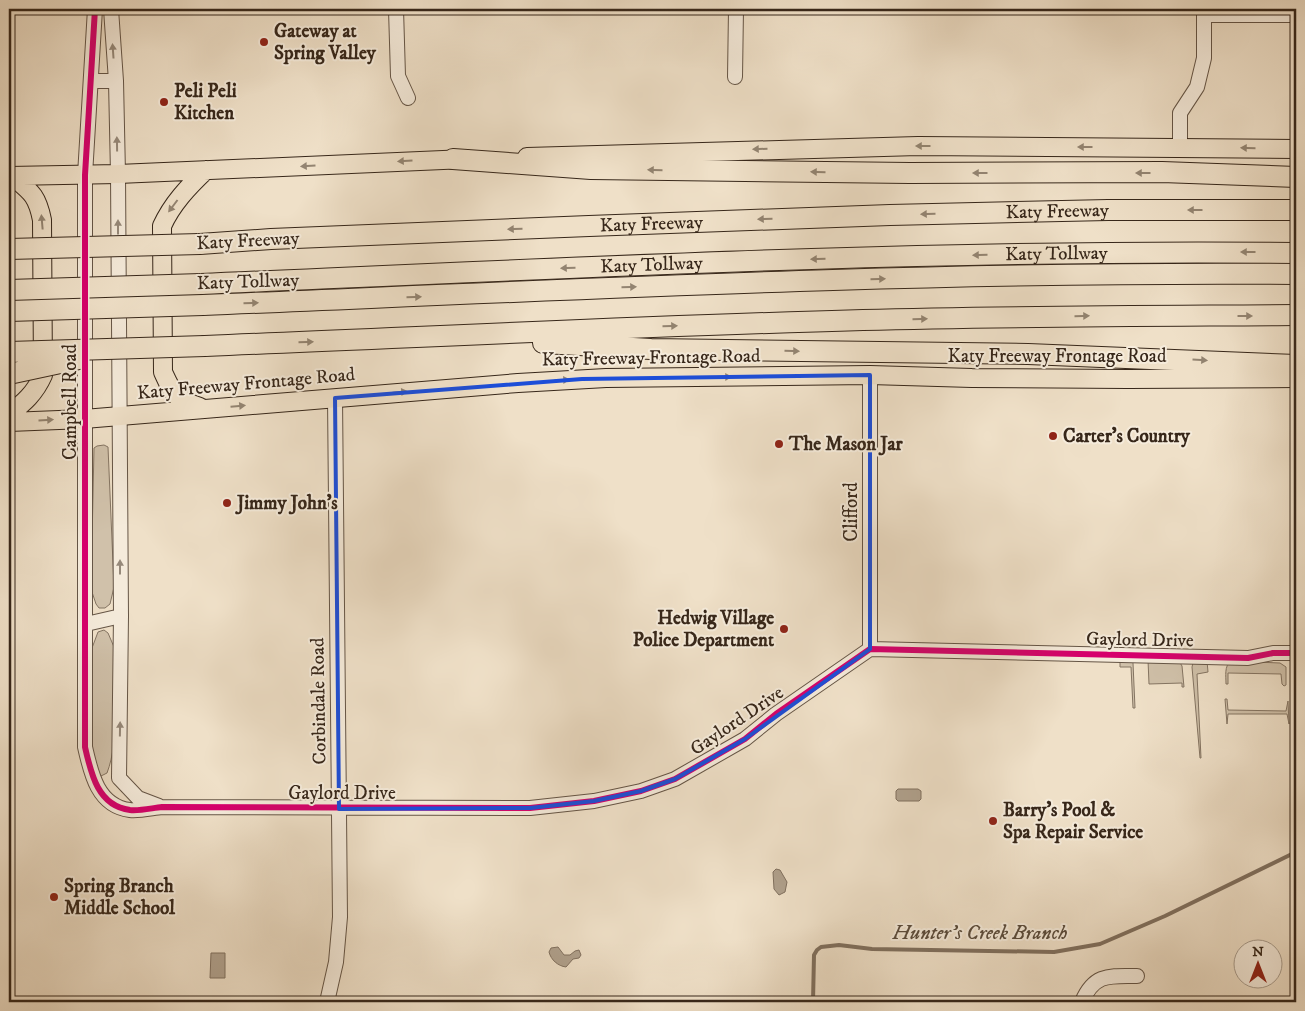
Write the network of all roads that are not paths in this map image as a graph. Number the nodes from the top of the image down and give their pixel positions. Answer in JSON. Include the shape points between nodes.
{"nodes":[{"id":1,"x":95,"y":9,"type":"edge"},
{"id":2,"x":111,"y":9,"type":"edge"},
{"id":3,"x":396,"y":9,"type":"edge"},
{"id":4,"x":736,"y":9,"type":"edge"},
{"id":5,"x":1204,"y":12,"type":"edge"},
{"id":6,"x":1296,"y":15,"type":"edge"},
{"id":7,"x":735,"y":77,"type":"dead end"},
{"id":8,"x":91,"y":81,"type":"junction"},
{"id":9,"x":116,"y":81,"type":"junction"},
{"id":10,"x":408,"y":98,"type":"dead end"},
{"id":11,"x":1180,"y":148,"type":"junction"},
{"id":12,"x":1296,"y":149,"type":"edge"},
{"id":13,"x":453,"y":159,"type":"junction"},
{"id":14,"x":206,"y":170,"type":"junction"},
{"id":15,"x":118,"y":174,"type":"junction"},
{"id":16,"x":85,"y":175,"type":"junction"},
{"id":17,"x":10,"y":176,"type":"edge"},
{"id":18,"x":1296,"y":177,"type":"edge"},
{"id":19,"x":1296,"y":210,"type":"edge"},
{"id":20,"x":9,"y":249,"type":"edge"},
{"id":21,"x":1296,"y":253,"type":"edge"},
{"id":22,"x":1296,"y":274,"type":"edge"},
{"id":23,"x":9,"y":290,"type":"edge"},
{"id":24,"x":9,"y":311,"type":"edge"},
{"id":25,"x":1296,"y":316,"type":"edge"},
{"id":26,"x":429,"y":337,"type":"junction"},
{"id":27,"x":125,"y":350,"type":"junction"},
{"id":28,"x":9,"y":352,"type":"edge"},
{"id":29,"x":1296,"y":365,"type":"edge"},
{"id":30,"x":9,"y":374,"type":"edge"},
{"id":31,"x":870,"y":375,"type":"junction"},
{"id":32,"x":1296,"y":378,"type":"edge"},
{"id":33,"x":335,"y":398,"type":"junction"},
{"id":34,"x":206,"y":408,"type":"junction"},
{"id":35,"x":9,"y":414,"type":"edge"},
{"id":36,"x":120,"y":416,"type":"junction"},
{"id":37,"x":84,"y":419,"type":"junction"},
{"id":38,"x":9,"y":422,"type":"edge"},
{"id":39,"x":121,"y":616,"type":"junction"},
{"id":40,"x":86,"y":624,"type":"junction"},
{"id":41,"x":870,"y":649,"type":"junction"},
{"id":42,"x":1296,"y":653,"type":"edge"},
{"id":43,"x":119,"y":778,"type":"junction"},
{"id":44,"x":101,"y":793,"type":"junction"},
{"id":45,"x":162,"y":808,"type":"junction"},
{"id":46,"x":339,"y":808,"type":"junction"},
{"id":47,"x":1137,"y":976,"type":"dead end"},
{"id":48,"x":327,"y":1002,"type":"edge"},
{"id":49,"x":1082,"y":1002,"type":"edge"}],
"edges":[{"from":1,"to":8,"type":"street","name":"Campbell Road"},
{"from":9,"to":2,"type":"street","one_way":true},
{"from":3,"to":10,"type":"street","via":[[398,76]]},
{"from":4,"to":7,"type":"street"},
{"from":5,"to":6,"type":"street"},
{"from":5,"to":11,"type":"street","via":[[1204,58],[1197,87],[1180,113]]},
{"from":8,"to":9,"type":"street"},
{"from":8,"to":16,"type":"street","name":"Campbell Road"},
{"from":15,"to":9,"type":"street","one_way":true},
{"from":12,"to":11,"type":"main road","one_way":true},
{"from":11,"to":13,"type":"main road","one_way":true,"via":[[908,146]]},
{"from":13,"to":14,"type":"main road","one_way":true},
{"from":18,"to":13,"type":"highway","one_way":true,"via":[[1162,172],[591,169]]},
{"from":14,"to":15,"type":"main road"},
{"from":14,"to":34,"type":"main road","one_way":true,"via":[[169,210],[162,226],[163,372],[173,394],[183,401]]},
{"from":15,"to":16,"type":"main road"},
{"from":36,"to":15,"type":"street","one_way":true},
{"from":16,"to":17,"type":"main road"},
{"from":16,"to":37,"type":"street","name":"Campbell Road"},
{"from":35,"to":17,"type":"main road","one_way":true,"via":[[26,401],[43,375],[42,220],[34,196]]},
{"from":19,"to":20,"type":"highway","name":"Katy Freeway","one_way":true,"bridge":true,"via":[[978,212]]},
{"from":21,"to":23,"type":"highway","name":"Katy Tollway","one_way":true,"bridge":true,"via":[[792,259]]},
{"from":24,"to":22,"type":"highway","name":"Katy Tollway","one_way":true,"bridge":true,"via":[[203,306],[743,282]]},
{"from":26,"to":25,"type":"highway","one_way":true,"via":[[883,319]]},
{"from":27,"to":26,"type":"highway","one_way":true,"bridge":true},
{"from":26,"to":29,"type":"highway","one_way":true,"via":[[651,349],[1028,354]]},
{"from":27,"to":28,"type":"highway","bridge":true},
{"from":27,"to":30,"type":"highway","bridge":true},
{"from":31,"to":32,"type":"main road","name":"Katy Freeway Frontage Road"},
{"from":33,"to":31,"type":"main road","name":"Katy Freeway Frontage Road","one_way":true,"via":[[582,379]]},
{"from":31,"to":41,"type":"street","name":"Clifford"},
{"from":34,"to":33,"type":"main road","name":"Katy Freeway Frontage Road","one_way":true},
{"from":33,"to":46,"type":"street","name":"Corbindale Road"},
{"from":34,"to":36,"type":"main road","name":"Katy Freeway Frontage Road"},
{"from":36,"to":37,"type":"main road","name":"Katy Freeway Frontage Road"},
{"from":39,"to":36,"type":"street","one_way":true},
{"from":38,"to":37,"type":"main road","name":"Katy Freeway Frontage Road","one_way":true},
{"from":37,"to":40,"type":"street","name":"Campbell Road"},
{"from":39,"to":40,"type":"street"},
{"from":43,"to":39,"type":"street","one_way":true},
{"from":40,"to":44,"type":"street","name":"Campbell Road","via":[[85,747],[91,774]]},
{"from":41,"to":42,"type":"street","name":"Gaylord Drive","via":[[1248,658]]},
{"from":41,"to":46,"type":"street","name":"Gaylord Drive","via":[[745,739],[675,778],[641,791],[594,802],[530,808]]},
{"from":43,"to":44,"type":"street"},
{"from":43,"to":45,"type":"street","name":"Gaylord Drive","via":[[138,798]]},
{"from":44,"to":45,"type":"street","name":"Gaylord Drive","via":[[117,807],[132,810]]},
{"from":45,"to":46,"type":"street","name":"Gaylord Drive"},
{"from":46,"to":48,"type":"street","name":"Corbindale Road","via":[[340,917],[336,962]]},
{"from":47,"to":49,"type":"street","via":[[1100,979],[1092,984]]}]}
